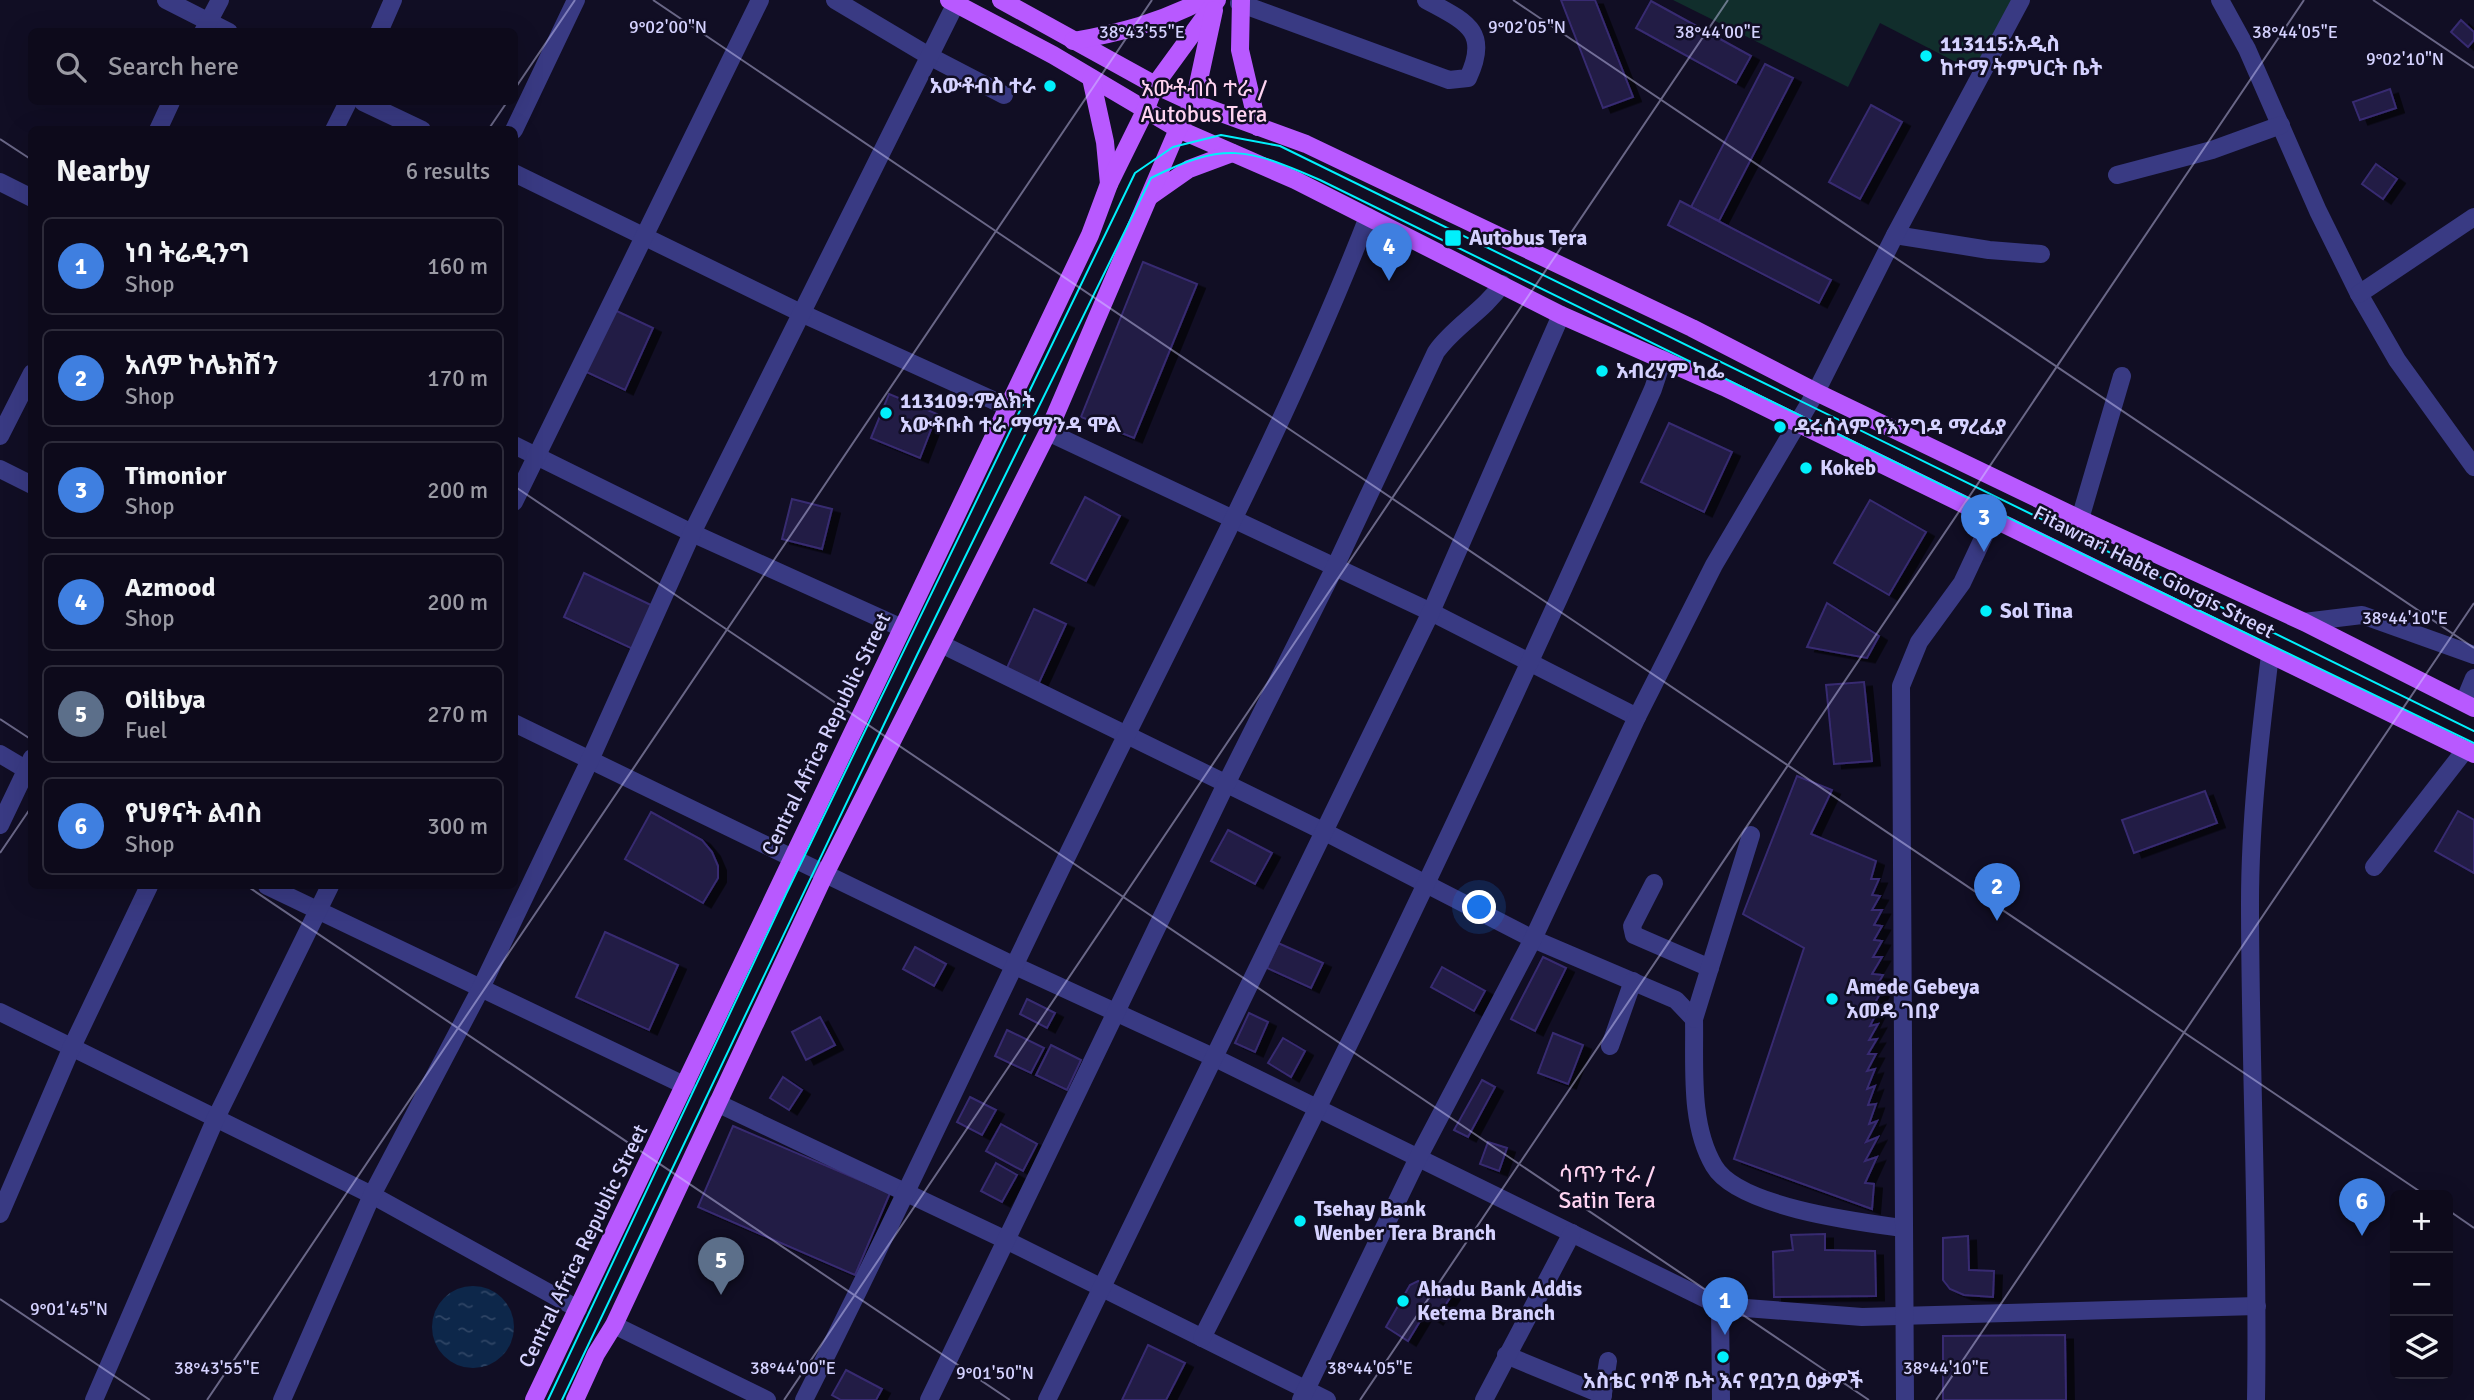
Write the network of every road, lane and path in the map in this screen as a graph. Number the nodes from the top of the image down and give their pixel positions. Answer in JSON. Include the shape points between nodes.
{"nodes":[{"id":1,"x":166,"y":0,"type":"edge"},
{"id":2,"x":220,"y":0,"type":"edge"},
{"id":3,"x":393,"y":0,"type":"edge"},
{"id":4,"x":576,"y":0,"type":"edge"},
{"id":5,"x":760,"y":0,"type":"edge"},
{"id":6,"x":835,"y":0,"type":"edge"},
{"id":7,"x":1001,"y":0,"type":"edge"},
{"id":8,"x":1426,"y":0,"type":"edge"},
{"id":9,"x":2021,"y":0,"type":"edge"},
{"id":10,"x":2220,"y":0,"type":"edge"},
{"id":11,"x":1212,"y":1,"type":"edge"},
{"id":12,"x":952,"y":2,"type":"edge"},
{"id":13,"x":1240,"y":2,"type":"edge"},
{"id":14,"x":205,"y":26,"type":"edge"},
{"id":15,"x":381,"y":28,"type":"edge"},
{"id":16,"x":1073,"y":40,"type":"junction"},
{"id":17,"x":929,"y":56,"type":"junction"},
{"id":18,"x":1091,"y":78,"type":"junction"},
{"id":19,"x":1154,"y":85,"type":"junction"},
{"id":20,"x":1004,"y":95,"type":"dead end"},
{"id":21,"x":1194,"y":103,"type":"junction"},
{"id":22,"x":170,"y":105,"type":"edge"},
{"id":23,"x":346,"y":105,"type":"edge"},
{"id":24,"x":369,"y":105,"type":"edge"},
{"id":25,"x":1145,"y":111,"type":"junction"},
{"id":26,"x":2281,"y":125,"type":"junction"},
{"id":27,"x":160,"y":126,"type":"edge"},
{"id":28,"x":336,"y":126,"type":"edge"},
{"id":29,"x":414,"y":126,"type":"edge"},
{"id":30,"x":516,"y":126,"type":"edge"},
{"id":31,"x":1258,"y":127,"type":"junction"},
{"id":32,"x":1178,"y":129,"type":"junction"},
{"id":33,"x":1232,"y":153,"type":"junction"},
{"id":34,"x":518,"y":175,"type":"edge"},
{"id":35,"x":2117,"y":175,"type":"dead end"},
{"id":36,"x":0,"y":182,"type":"edge"},
{"id":37,"x":1109,"y":184,"type":"junction"},
{"id":38,"x":28,"y":196,"type":"edge"},
{"id":39,"x":1149,"y":197,"type":"junction"},
{"id":40,"x":1368,"y":217,"type":"junction"},
{"id":41,"x":2474,"y":217,"type":"edge"},
{"id":42,"x":646,"y":235,"type":"junction"},
{"id":43,"x":1895,"y":235,"type":"junction"},
{"id":44,"x":2041,"y":254,"type":"dead end"},
{"id":45,"x":1502,"y":284,"type":"junction"},
{"id":46,"x":2359,"y":294,"type":"junction"},
{"id":47,"x":801,"y":313,"type":"junction"},
{"id":48,"x":1561,"y":315,"type":"junction"},
{"id":49,"x":1663,"y":359,"type":"junction"},
{"id":50,"x":2122,"y":376,"type":"dead end"},
{"id":51,"x":28,"y":381,"type":"edge"},
{"id":52,"x":1816,"y":392,"type":"junction"},
{"id":53,"x":1008,"y":407,"type":"junction"},
{"id":54,"x":1796,"y":422,"type":"junction"},
{"id":55,"x":1048,"y":432,"type":"junction"},
{"id":56,"x":0,"y":436,"type":"edge"},
{"id":57,"x":518,"y":447,"type":"edge"},
{"id":58,"x":537,"y":456,"type":"junction"},
{"id":59,"x":2474,"y":467,"type":"edge"},
{"id":60,"x":0,"y":469,"type":"edge"},
{"id":61,"x":28,"y":483,"type":"edge"},
{"id":62,"x":518,"y":494,"type":"edge"},
{"id":63,"x":1993,"y":517,"type":"junction"},
{"id":64,"x":1233,"y":518,"type":"junction"},
{"id":65,"x":2080,"y":519,"type":"junction"},
{"id":66,"x":692,"y":533,"type":"junction"},
{"id":67,"x":1335,"y":567,"type":"junction"},
{"id":68,"x":1430,"y":612,"type":"junction"},
{"id":69,"x":2304,"y":622,"type":"junction"},
{"id":70,"x":902,"y":628,"type":"junction"},
{"id":71,"x":942,"y":644,"type":"junction"},
{"id":72,"x":2270,"y":655,"type":"junction"},
{"id":73,"x":2474,"y":655,"type":"edge"},
{"id":74,"x":1532,"y":662,"type":"junction"},
{"id":75,"x":2474,"y":678,"type":"edge"},
{"id":76,"x":2469,"y":705,"type":"edge"},
{"id":77,"x":1637,"y":717,"type":"junction"},
{"id":78,"x":518,"y":725,"type":"edge"},
{"id":79,"x":1126,"y":734,"type":"junction"},
{"id":80,"x":2470,"y":752,"type":"edge"},
{"id":81,"x":0,"y":754,"type":"edge"},
{"id":82,"x":590,"y":760,"type":"junction"},
{"id":83,"x":28,"y":766,"type":"edge"},
{"id":84,"x":28,"y":771,"type":"edge"},
{"id":85,"x":1226,"y":784,"type":"junction"},
{"id":86,"x":0,"y":825,"type":"edge"},
{"id":87,"x":1325,"y":832,"type":"junction"},
{"id":88,"x":1751,"y":835,"type":"dead end"},
{"id":89,"x":792,"y":856,"type":"junction"},
{"id":90,"x":2374,"y":867,"type":"dead end"},
{"id":91,"x":825,"y":874,"type":"junction"},
{"id":92,"x":1654,"y":883,"type":"dead end"},
{"id":93,"x":1427,"y":887,"type":"junction"},
{"id":94,"x":148,"y":889,"type":"edge"},
{"id":95,"x":273,"y":889,"type":"edge"},
{"id":96,"x":328,"y":889,"type":"edge"},
{"id":97,"x":317,"y":910,"type":"junction"},
{"id":98,"x":1533,"y":939,"type":"junction"},
{"id":99,"x":1013,"y":965,"type":"junction"},
{"id":100,"x":1710,"y":968,"type":"junction"},
{"id":101,"x":1633,"y":981,"type":"junction"},
{"id":102,"x":480,"y":990,"type":"junction"},
{"id":103,"x":0,"y":1012,"type":"edge"},
{"id":104,"x":1118,"y":1012,"type":"junction"},
{"id":105,"x":1694,"y":1019,"type":"junction"},
{"id":106,"x":1610,"y":1046,"type":"dead end"},
{"id":107,"x":71,"y":1049,"type":"junction"},
{"id":108,"x":1213,"y":1057,"type":"junction"},
{"id":109,"x":686,"y":1086,"type":"junction"},
{"id":110,"x":717,"y":1103,"type":"junction"},
{"id":111,"x":1318,"y":1111,"type":"junction"},
{"id":112,"x":215,"y":1120,"type":"junction"},
{"id":113,"x":1418,"y":1158,"type":"junction"},
{"id":114,"x":908,"y":1193,"type":"junction"},
{"id":115,"x":372,"y":1195,"type":"junction"},
{"id":116,"x":0,"y":1214,"type":"edge"},
{"id":117,"x":1903,"y":1228,"type":"junction"},
{"id":118,"x":1572,"y":1233,"type":"junction"},
{"id":119,"x":1007,"y":1241,"type":"junction"},
{"id":120,"x":1101,"y":1287,"type":"junction"},
{"id":121,"x":1720,"y":1306,"type":"junction"},
{"id":122,"x":2257,"y":1306,"type":"junction"},
{"id":123,"x":578,"y":1309,"type":"junction"},
{"id":124,"x":1903,"y":1314,"type":"junction"},
{"id":125,"x":614,"y":1325,"type":"junction"},
{"id":126,"x":1202,"y":1338,"type":"junction"},
{"id":127,"x":1506,"y":1355,"type":"junction"},
{"id":128,"x":1608,"y":1361,"type":"dead end"},
{"id":129,"x":1303,"y":1395,"type":"edge"},
{"id":130,"x":1603,"y":1397,"type":"edge"},
{"id":131,"x":94,"y":1400,"type":"edge"},
{"id":132,"x":282,"y":1400,"type":"edge"},
{"id":133,"x":534,"y":1400,"type":"edge"},
{"id":134,"x":575,"y":1400,"type":"edge"},
{"id":135,"x":767,"y":1400,"type":"edge"},
{"id":136,"x":804,"y":1400,"type":"edge"},
{"id":137,"x":929,"y":1400,"type":"edge"},
{"id":138,"x":1047,"y":1400,"type":"edge"},
{"id":139,"x":1327,"y":1400,"type":"edge"},
{"id":140,"x":1484,"y":1400,"type":"edge"},
{"id":141,"x":1721,"y":1400,"type":"edge"},
{"id":142,"x":1905,"y":1400,"type":"edge"},
{"id":143,"x":2256,"y":1400,"type":"edge"}],
"edges":[{"from":1,"to":14,"type":"street"},
{"from":2,"to":14,"type":"street"},
{"from":3,"to":15,"type":"street"},
{"from":4,"to":30,"type":"street"},
{"from":5,"to":42,"type":"street"},
{"from":6,"to":17,"type":"street"},
{"from":7,"to":16,"type":"main road"},
{"from":8,"to":13,"type":"street","via":[[1457,17],[1476,37],[1478,58],[1468,78],[1449,80]]},
{"from":9,"to":43,"type":"street"},
{"from":10,"to":26,"type":"street"},
{"from":11,"to":16,"type":"main road","via":[[1112,35]]},
{"from":11,"to":19,"type":"main road","name":"Central Africa Republic Street"},
{"from":11,"to":21,"type":"main road"},
{"from":12,"to":17,"type":"street"},
{"from":12,"to":18,"type":"main road","name":"Fitawrari Habte Giorgis Street"},
{"from":13,"to":31,"type":"main road","via":[[1240,50]]},
{"from":16,"to":19,"type":"main road"},
{"from":17,"to":20,"type":"street"},
{"from":17,"to":47,"type":"street"},
{"from":18,"to":25,"type":"main road","name":"Fitawrari Habte Giorgis Street"},
{"from":18,"to":37,"type":"main road"},
{"from":19,"to":21,"type":"main road"},
{"from":19,"to":25,"type":"main road","name":"Central Africa Republic Street"},
{"from":21,"to":31,"type":"main road"},
{"from":21,"to":32,"type":"main road"},
{"from":22,"to":27,"type":"street"},
{"from":23,"to":28,"type":"street"},
{"from":24,"to":29,"type":"street"},
{"from":25,"to":32,"type":"main road","name":"Fitawrari Habte Giorgis Street"},
{"from":25,"to":37,"type":"main road","name":"Central Africa Republic Street"},
{"from":26,"to":35,"type":"street","via":[[2212,150]]},
{"from":26,"to":46,"type":"street"},
{"from":31,"to":52,"type":"main road","via":[[1306,144]]},
{"from":32,"to":33,"type":"main road","name":"Fitawrari Habte Giorgis Street"},
{"from":32,"to":39,"type":"main road"},
{"from":33,"to":39,"type":"main road","via":[[1189,169]]},
{"from":33,"to":40,"type":"main road","name":"Fitawrari Habte Giorgis Street"},
{"from":34,"to":42,"type":"street"},
{"from":36,"to":38,"type":"street"},
{"from":37,"to":53,"type":"main road","name":"Central Africa Republic Street","via":[[1090,235]]},
{"from":39,"to":55,"type":"main road"},
{"from":40,"to":45,"type":"main road","name":"Fitawrari Habte Giorgis Street"},
{"from":40,"to":64,"type":"street"},
{"from":41,"to":46,"type":"street"},
{"from":42,"to":47,"type":"street"},
{"from":42,"to":58,"type":"street"},
{"from":43,"to":44,"type":"street"},
{"from":43,"to":52,"type":"street"},
{"from":45,"to":48,"type":"main road","name":"Fitawrari Habte Giorgis Street"},
{"from":45,"to":67,"type":"street","via":[[1436,352]]},
{"from":46,"to":59,"type":"street","via":[[2398,360]]},
{"from":47,"to":53,"type":"street"},
{"from":47,"to":66,"type":"street"},
{"from":48,"to":49,"type":"main road","name":"Fitawrari Habte Giorgis Street"},
{"from":48,"to":68,"type":"street"},
{"from":49,"to":54,"type":"main road","name":"Fitawrari Habte Giorgis Street"},
{"from":49,"to":74,"type":"street"},
{"from":50,"to":65,"type":"street"},
{"from":51,"to":56,"type":"street"},
{"from":52,"to":54,"type":"street"},
{"from":52,"to":65,"type":"main road"},
{"from":53,"to":70,"type":"main road","name":"Central Africa Republic Street"},
{"from":54,"to":63,"type":"main road","name":"Fitawrari Habte Giorgis Street"},
{"from":54,"to":77,"type":"street","via":[[1714,565]]},
{"from":55,"to":64,"type":"street"},
{"from":55,"to":71,"type":"main road"},
{"from":57,"to":58,"type":"street"},
{"from":58,"to":62,"type":"street"},
{"from":58,"to":66,"type":"street"},
{"from":60,"to":61,"type":"street"},
{"from":63,"to":72,"type":"main road","name":"Fitawrari Habte Giorgis Street"},
{"from":63,"to":117,"type":"street","via":[[1962,583],[1919,642],[1900,687]]},
{"from":64,"to":67,"type":"street"},
{"from":64,"to":79,"type":"street"},
{"from":65,"to":69,"type":"main road"},
{"from":66,"to":70,"type":"street"},
{"from":66,"to":82,"type":"street"},
{"from":67,"to":68,"type":"street"},
{"from":67,"to":85,"type":"street"},
{"from":68,"to":74,"type":"street"},
{"from":68,"to":87,"type":"street"},
{"from":69,"to":73,"type":"street","via":[[2362,615]]},
{"from":69,"to":76,"type":"main road"},
{"from":70,"to":89,"type":"main road","name":"Central Africa Republic Street"},
{"from":71,"to":79,"type":"street"},
{"from":71,"to":91,"type":"main road"},
{"from":72,"to":80,"type":"main road","name":"Fitawrari Habte Giorgis Street"},
{"from":72,"to":122,"type":"street","via":[[2259,746],[2250,900]]},
{"from":74,"to":77,"type":"street"},
{"from":74,"to":93,"type":"street"},
{"from":75,"to":76,"type":"street"},
{"from":77,"to":98,"type":"street"},
{"from":78,"to":82,"type":"street"},
{"from":79,"to":85,"type":"street"},
{"from":79,"to":99,"type":"street"},
{"from":80,"to":90,"type":"street"},
{"from":81,"to":83,"type":"street"},
{"from":82,"to":89,"type":"street"},
{"from":82,"to":102,"type":"street"},
{"from":84,"to":86,"type":"street"},
{"from":85,"to":87,"type":"street"},
{"from":85,"to":104,"type":"street"},
{"from":87,"to":93,"type":"street"},
{"from":87,"to":108,"type":"street"},
{"from":88,"to":100,"type":"street"},
{"from":89,"to":91,"type":"street"},
{"from":89,"to":109,"type":"main road","name":"Central Africa Republic Street"},
{"from":91,"to":99,"type":"street"},
{"from":91,"to":110,"type":"main road"},
{"from":92,"to":100,"type":"street","via":[[1632,926],[1634,935]]},
{"from":93,"to":98,"type":"street"},
{"from":93,"to":111,"type":"street"},
{"from":94,"to":107,"type":"street"},
{"from":95,"to":97,"type":"street"},
{"from":96,"to":97,"type":"street"},
{"from":97,"to":102,"type":"street"},
{"from":97,"to":112,"type":"street"},
{"from":98,"to":101,"type":"street"},
{"from":98,"to":113,"type":"street"},
{"from":99,"to":104,"type":"street"},
{"from":99,"to":114,"type":"street"},
{"from":100,"to":105,"type":"street"},
{"from":101,"to":105,"type":"street","via":[[1676,1000]]},
{"from":101,"to":106,"type":"street"},
{"from":102,"to":109,"type":"street"},
{"from":102,"to":115,"type":"street"},
{"from":103,"to":107,"type":"street"},
{"from":104,"to":108,"type":"street"},
{"from":104,"to":119,"type":"street"},
{"from":105,"to":117,"type":"street","via":[[1696,1102],[1702,1137],[1724,1179],[1792,1208]]},
{"from":107,"to":112,"type":"street"},
{"from":107,"to":116,"type":"street"},
{"from":108,"to":111,"type":"street"},
{"from":108,"to":120,"type":"street"},
{"from":109,"to":123,"type":"main road","name":"Central Africa Republic Street"},
{"from":110,"to":114,"type":"street"},
{"from":110,"to":125,"type":"main road"},
{"from":111,"to":113,"type":"street"},
{"from":111,"to":126,"type":"street"},
{"from":112,"to":115,"type":"street"},
{"from":112,"to":131,"type":"street"},
{"from":113,"to":118,"type":"street"},
{"from":113,"to":129,"type":"street"},
{"from":114,"to":119,"type":"street"},
{"from":114,"to":136,"type":"street"},
{"from":115,"to":123,"type":"street"},
{"from":115,"to":132,"type":"street"},
{"from":117,"to":124,"type":"street"},
{"from":118,"to":121,"type":"street"},
{"from":118,"to":127,"type":"street"},
{"from":119,"to":120,"type":"street"},
{"from":119,"to":137,"type":"street"},
{"from":120,"to":126,"type":"street"},
{"from":120,"to":138,"type":"street"},
{"from":121,"to":124,"type":"street","via":[[1862,1317]]},
{"from":121,"to":141,"type":"street"},
{"from":122,"to":124,"type":"street"},
{"from":122,"to":143,"type":"street"},
{"from":123,"to":133,"type":"main road","name":"Central Africa Republic Street"},
{"from":124,"to":142,"type":"street"},
{"from":125,"to":134,"type":"main road"},
{"from":125,"to":135,"type":"street"},
{"from":126,"to":129,"type":"street"},
{"from":127,"to":130,"type":"street"},
{"from":127,"to":140,"type":"street"},
{"from":128,"to":130,"type":"street"},
{"from":129,"to":139,"type":"street"}]}
